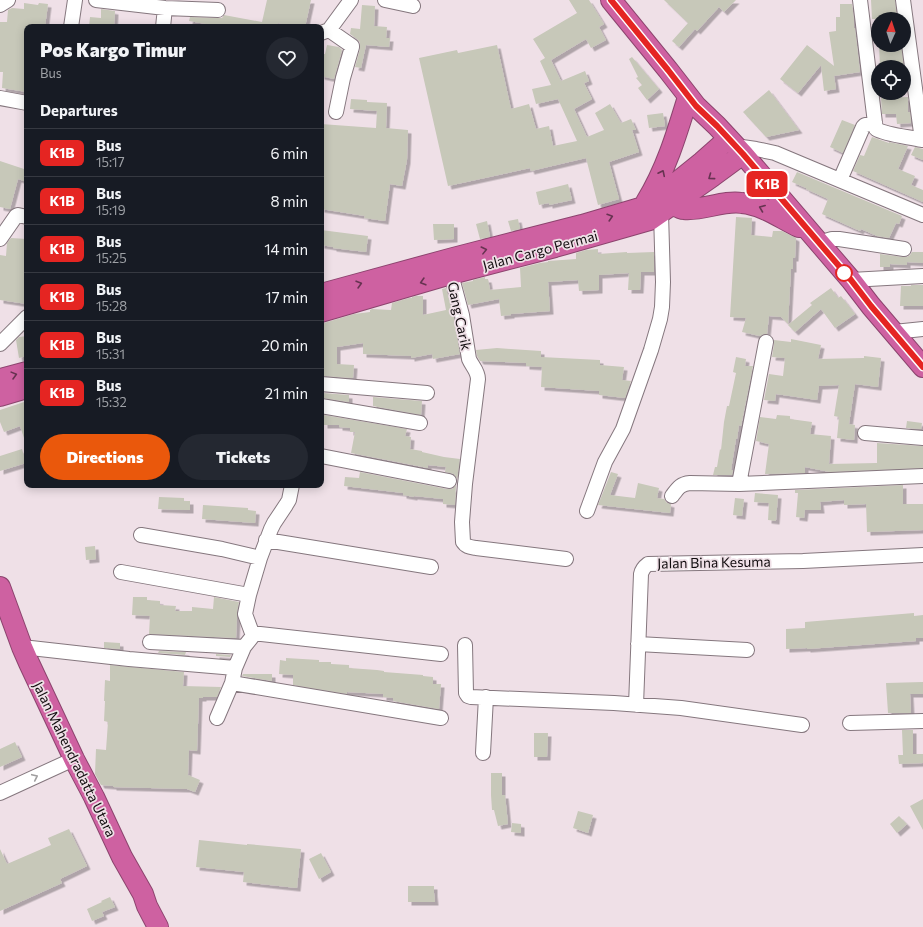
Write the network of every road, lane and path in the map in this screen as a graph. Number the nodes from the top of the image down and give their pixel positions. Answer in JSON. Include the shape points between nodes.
{"nodes":[{"id":1,"x":8,"y":0,"type":"edge"},
{"id":2,"x":75,"y":0,"type":"edge"},
{"id":3,"x":96,"y":0,"type":"edge"},
{"id":4,"x":351,"y":0,"type":"edge"},
{"id":5,"x":385,"y":0,"type":"edge"},
{"id":6,"x":611,"y":0,"type":"edge"},
{"id":7,"x":860,"y":0,"type":"edge"},
{"id":8,"x":903,"y":0,"type":"edge"},
{"id":9,"x":0,"y":5,"type":"edge"},
{"id":10,"x":413,"y":6,"type":"dead end"},
{"id":11,"x":165,"y":8,"type":"junction"},
{"id":12,"x":218,"y":10,"type":"dead end"},
{"id":13,"x":71,"y":24,"type":"edge"},
{"id":14,"x":163,"y":24,"type":"edge"},
{"id":15,"x":325,"y":32,"type":"edge"},
{"id":16,"x":688,"y":97,"type":"junction"},
{"id":17,"x":0,"y":98,"type":"edge"},
{"id":18,"x":24,"y":102,"type":"edge"},
{"id":19,"x":336,"y":112,"type":"dead end"},
{"id":20,"x":875,"y":123,"type":"junction"},
{"id":21,"x":923,"y":140,"type":"edge"},
{"id":22,"x":735,"y":146,"type":"junction"},
{"id":23,"x":840,"y":180,"type":"junction"},
{"id":24,"x":659,"y":208,"type":"junction"},
{"id":25,"x":923,"y":215,"type":"edge"},
{"id":26,"x":24,"y":216,"type":"edge"},
{"id":27,"x":814,"y":238,"type":"junction"},
{"id":28,"x":0,"y":239,"type":"edge"},
{"id":29,"x":904,"y":249,"type":"dead end"},
{"id":30,"x":452,"y":274,"type":"junction"},
{"id":31,"x":923,"y":276,"type":"edge"},
{"id":32,"x":851,"y":280,"type":"junction"},
{"id":33,"x":324,"y":293,"type":"edge"},
{"id":34,"x":324,"y":311,"type":"edge"},
{"id":35,"x":24,"y":320,"type":"edge"},
{"id":36,"x":923,"y":329,"type":"edge"},
{"id":37,"x":894,"y":332,"type":"junction"},
{"id":38,"x":766,"y":342,"type":"dead end"},
{"id":39,"x":0,"y":344,"type":"edge"},
{"id":40,"x":923,"y":367,"type":"edge"},
{"id":41,"x":24,"y":374,"type":"edge"},
{"id":42,"x":324,"y":384,"type":"edge"},
{"id":43,"x":24,"y":388,"type":"edge"},
{"id":44,"x":1,"y":392,"type":"edge"},
{"id":45,"x":427,"y":393,"type":"dead end"},
{"id":46,"x":324,"y":406,"type":"edge"},
{"id":47,"x":420,"y":422,"type":"dead end"},
{"id":48,"x":865,"y":433,"type":"dead end"},
{"id":49,"x":923,"y":438,"type":"edge"},
{"id":50,"x":324,"y":457,"type":"edge"},
{"id":51,"x":923,"y":476,"type":"edge"},
{"id":52,"x":449,"y":481,"type":"dead end"},
{"id":53,"x":739,"y":484,"type":"junction"},
{"id":54,"x":291,"y":488,"type":"edge"},
{"id":55,"x":672,"y":496,"type":"dead end"},
{"id":56,"x":587,"y":511,"type":"dead end"},
{"id":57,"x":141,"y":535,"type":"dead end"},
{"id":58,"x":266,"y":540,"type":"junction"},
{"id":59,"x":923,"y":555,"type":"edge"},
{"id":60,"x":260,"y":558,"type":"junction"},
{"id":61,"x":566,"y":559,"type":"dead end"},
{"id":62,"x":431,"y":567,"type":"dead end"},
{"id":63,"x":121,"y":572,"type":"dead end"},
{"id":64,"x":0,"y":587,"type":"edge"},
{"id":65,"x":249,"y":595,"type":"junction"},
{"id":66,"x":0,"y":624,"type":"edge"},
{"id":67,"x":252,"y":633,"type":"junction"},
{"id":68,"x":150,"y":642,"type":"dead end"},
{"id":69,"x":638,"y":644,"type":"junction"},
{"id":70,"x":465,"y":645,"type":"dead end"},
{"id":71,"x":244,"y":647,"type":"junction"},
{"id":72,"x":22,"y":648,"type":"junction"},
{"id":73,"x":746,"y":650,"type":"dead end"},
{"id":74,"x":441,"y":654,"type":"dead end"},
{"id":75,"x":235,"y":668,"type":"junction"},
{"id":76,"x":232,"y":683,"type":"junction"},
{"id":77,"x":486,"y":697,"type":"junction"},
{"id":78,"x":636,"y":705,"type":"junction"},
{"id":79,"x":217,"y":718,"type":"dead end"},
{"id":80,"x":441,"y":718,"type":"dead end"},
{"id":81,"x":923,"y":720,"type":"edge"},
{"id":82,"x":850,"y":723,"type":"dead end"},
{"id":83,"x":802,"y":725,"type":"dead end"},
{"id":84,"x":483,"y":753,"type":"dead end"},
{"id":85,"x":68,"y":762,"type":"junction"},
{"id":86,"x":0,"y":794,"type":"edge"},
{"id":87,"x":145,"y":927,"type":"edge"},
{"id":88,"x":158,"y":927,"type":"edge"}],
"edges":[{"from":1,"to":9,"type":"street"},
{"from":2,"to":13,"type":"street"},
{"from":3,"to":11,"type":"street"},
{"from":4,"to":15,"type":"street"},
{"from":5,"to":10,"type":"street"},
{"from":6,"to":16,"type":"highway"},
{"from":7,"to":20,"type":"street"},
{"from":8,"to":21,"type":"street"},
{"from":11,"to":12,"type":"street"},
{"from":11,"to":14,"type":"street"},
{"from":15,"to":19,"type":"street","via":[[352,46]]},
{"from":16,"to":22,"type":"highway"},
{"from":24,"to":16,"type":"highway","one_way":true,"via":[[652,192],[666,165]]},
{"from":17,"to":18,"type":"street"},
{"from":20,"to":21,"type":"street","via":[[876,129],[880,131]]},
{"from":20,"to":23,"type":"street","via":[[863,127]]},
{"from":22,"to":23,"type":"street","via":[[775,154]]},
{"from":22,"to":24,"type":"highway","name":"Jalan Cargo Permai","one_way":true},
{"from":22,"to":24,"type":"highway","name":"Jalan Cargo Permai","via":[[702,162],[661,195]]},
{"from":22,"to":27,"type":"highway"},
{"from":23,"to":25,"type":"street"},
{"from":27,"to":24,"type":"highway","one_way":true,"via":[[760,207],[742,202],[694,209]]},
{"from":24,"to":30,"type":"highway","name":"Jalan Cargo Permai","via":[[650,220]]},
{"from":33,"to":24,"type":"highway","name":"Jalan Cargo Permai","one_way":true,"via":[[582,225]]},
{"from":24,"to":56,"type":"street","via":[[664,282],[660,319],[623,429],[605,462]]},
{"from":26,"to":28,"type":"street","via":[[16,216]]},
{"from":27,"to":29,"type":"street"},
{"from":27,"to":32,"type":"highway"},
{"from":30,"to":34,"type":"highway","name":"Jalan Cargo Permai","one_way":true},
{"from":30,"to":61,"type":"street","name":"Gang Carik","via":[[469,359],[478,378],[464,495],[464,544],[470,547]]},
{"from":31,"to":32,"type":"street"},
{"from":32,"to":37,"type":"highway"},
{"from":35,"to":39,"type":"street"},
{"from":36,"to":37,"type":"street"},
{"from":37,"to":40,"type":"highway"},
{"from":38,"to":53,"type":"street"},
{"from":44,"to":41,"type":"highway","one_way":true},
{"from":42,"to":45,"type":"street"},
{"from":43,"to":44,"type":"highway"},
{"from":46,"to":47,"type":"street"},
{"from":48,"to":49,"type":"street"},
{"from":50,"to":52,"type":"street"},
{"from":51,"to":53,"type":"street"},
{"from":53,"to":55,"type":"street","via":[[683,484]]},
{"from":54,"to":58,"type":"street","via":[[289,500]]},
{"from":57,"to":60,"type":"street"},
{"from":58,"to":60,"type":"street"},
{"from":58,"to":62,"type":"street"},
{"from":59,"to":69,"type":"street","name":"Jalan Bina Kesuma","via":[[803,561],[648,564],[644,566],[641,574]]},
{"from":60,"to":65,"type":"street"},
{"from":63,"to":65,"type":"street"},
{"from":64,"to":72,"type":"highway","name":"Jalan Mahendradatta Utara"},
{"from":65,"to":67,"type":"street","via":[[245,614]]},
{"from":66,"to":85,"type":"highway","name":"Jalan Mahendradatta Utara","via":[[8,646]]},
{"from":67,"to":71,"type":"street"},
{"from":67,"to":74,"type":"street"},
{"from":68,"to":71,"type":"street"},
{"from":69,"to":73,"type":"street"},
{"from":69,"to":78,"type":"street","name":"Jalan Bina Kesuma"},
{"from":70,"to":77,"type":"street","via":[[466,693],[470,697]]},
{"from":71,"to":75,"type":"street"},
{"from":72,"to":75,"type":"street"},
{"from":72,"to":85,"type":"highway","name":"Jalan Mahendradatta Utara"},
{"from":75,"to":76,"type":"street"},
{"from":76,"to":79,"type":"street"},
{"from":76,"to":80,"type":"street"},
{"from":77,"to":78,"type":"street"},
{"from":77,"to":84,"type":"street"},
{"from":78,"to":83,"type":"street","via":[[682,708]]},
{"from":81,"to":82,"type":"street"},
{"from":86,"to":85,"type":"street","one_way":true},
{"from":85,"to":87,"type":"highway","name":"Jalan Mahendradatta Utara","via":[[92,820]]},
{"from":85,"to":88,"type":"highway","name":"Jalan Mahendradatta Utara","via":[[94,797]]}]}
